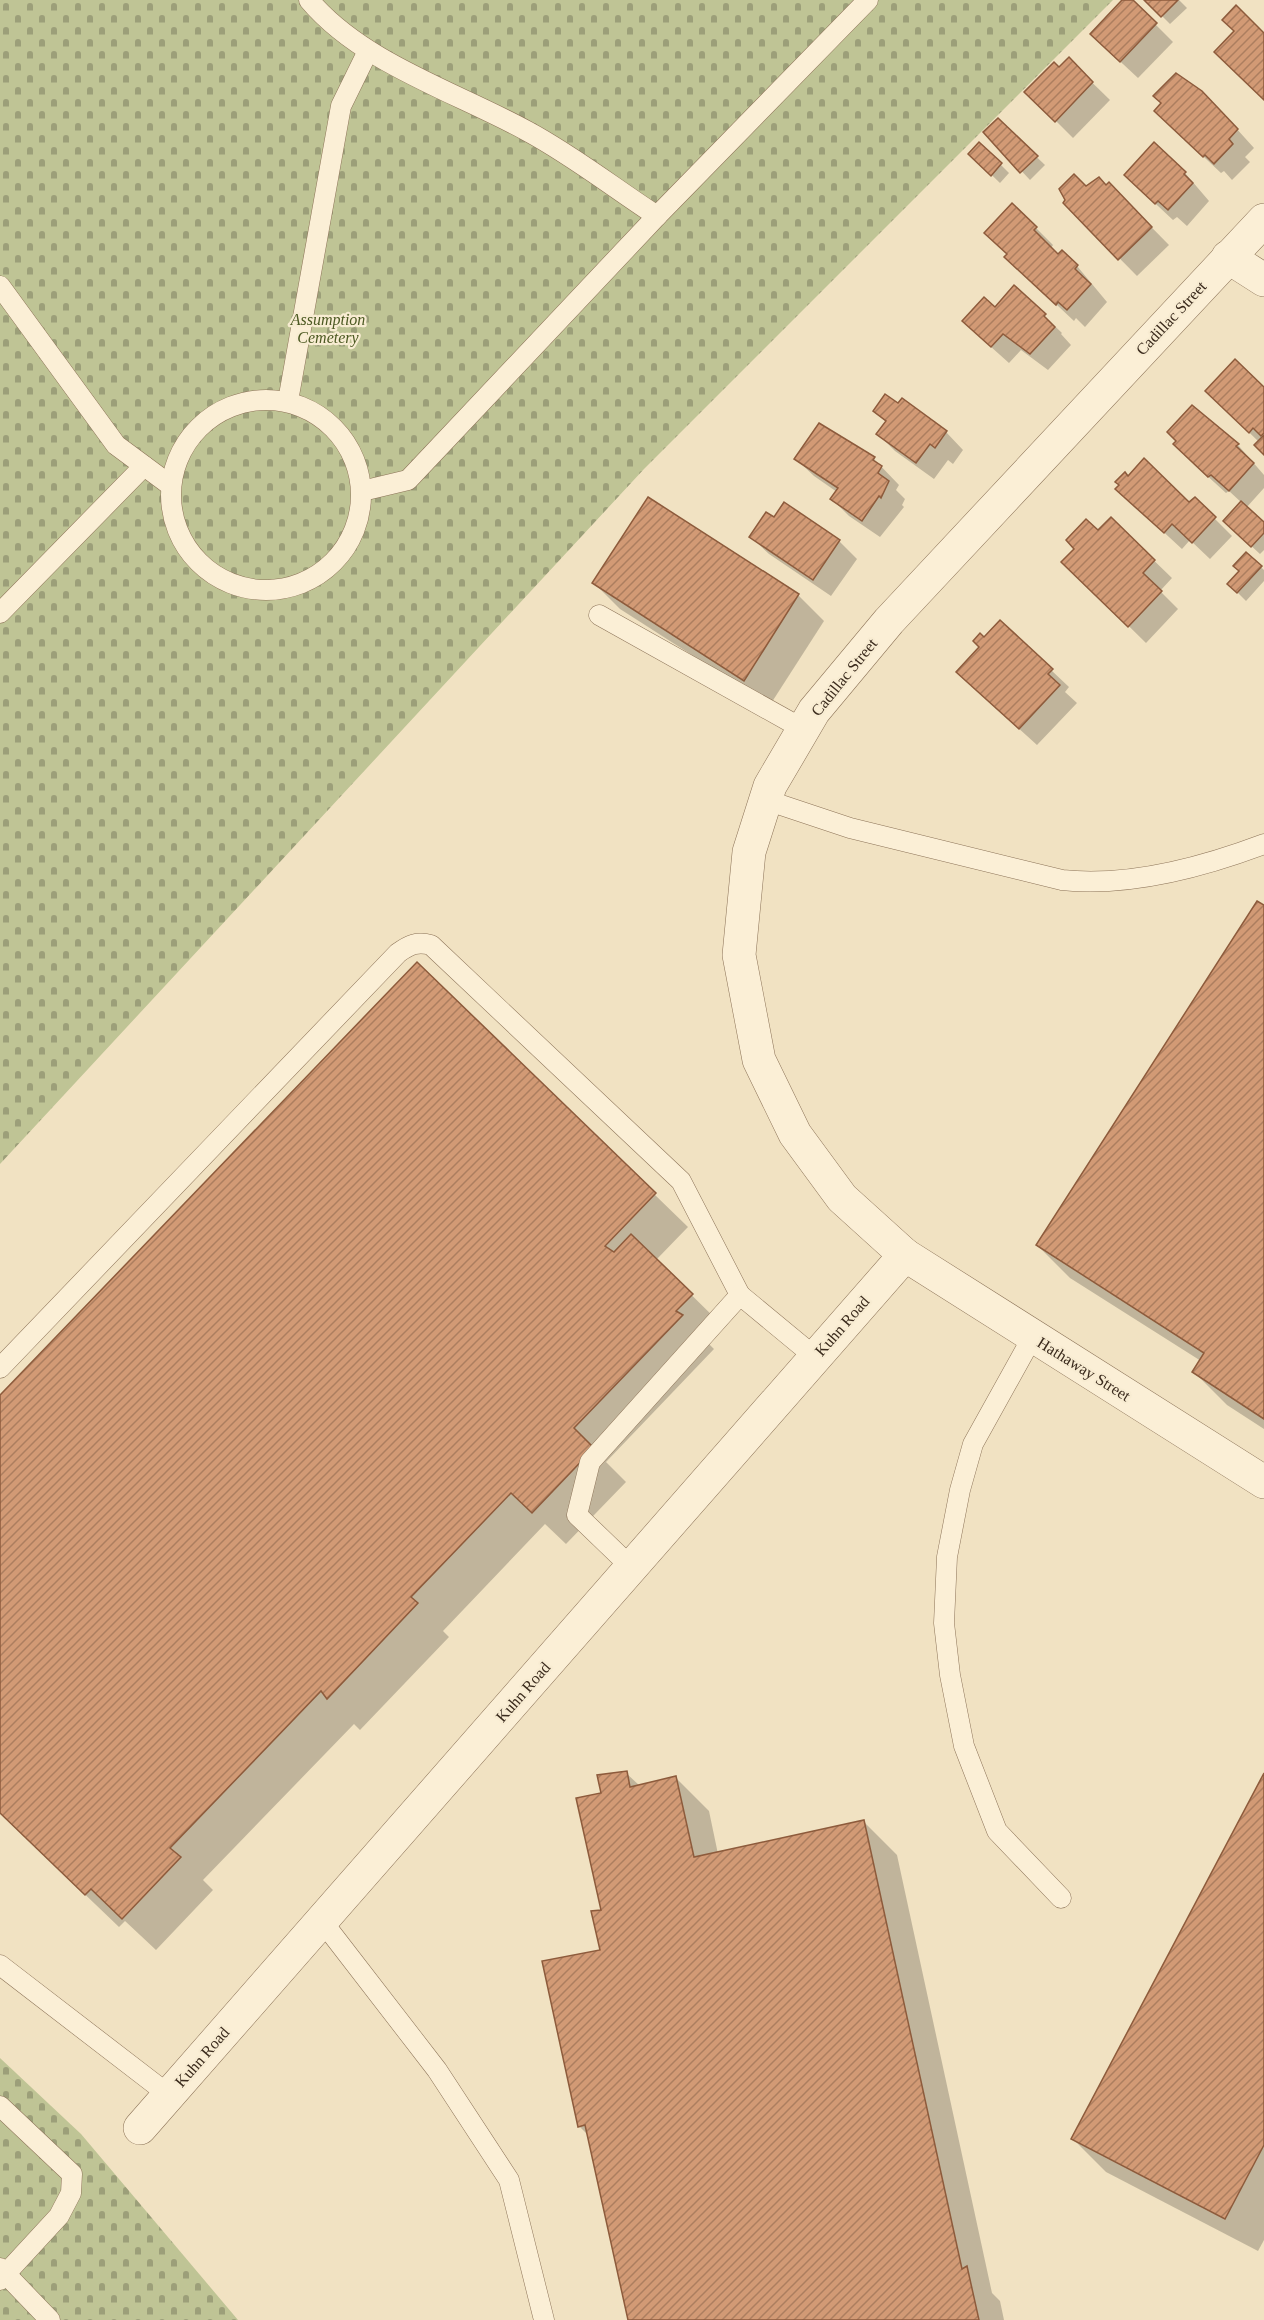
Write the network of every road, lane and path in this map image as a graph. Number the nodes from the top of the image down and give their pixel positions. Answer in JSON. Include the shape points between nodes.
{"nodes":[{"id":1,"x":309,"y":0,"type":"edge"},
{"id":2,"x":868,"y":0,"type":"edge"},
{"id":3,"x":368,"y":51,"type":"junction"},
{"id":4,"x":657,"y":216,"type":"junction"},
{"id":5,"x":1264,"y":220,"type":"edge"},
{"id":6,"x":1228,"y":257,"type":"junction"},
{"id":7,"x":1264,"y":280,"type":"edge"},
{"id":8,"x":0,"y":286,"type":"edge"},
{"id":9,"x":288,"y":401,"type":"junction"},
{"id":10,"x":144,"y":466,"type":"junction"},
{"id":11,"x":170,"y":484,"type":"junction"},
{"id":12,"x":362,"y":491,"type":"junction"},
{"id":13,"x":0,"y":613,"type":"edge"},
{"id":14,"x":599,"y":615,"type":"dead end"},
{"id":15,"x":804,"y":729,"type":"junction"},
{"id":16,"x":766,"y":800,"type":"junction"},
{"id":17,"x":1264,"y":844,"type":"edge"},
{"id":18,"x":904,"y":1255,"type":"junction"},
{"id":19,"x":740,"y":1295,"type":"junction"},
{"id":20,"x":1034,"y":1336,"type":"junction"},
{"id":21,"x":815,"y":1357,"type":"junction"},
{"id":22,"x":0,"y":1368,"type":"edge"},
{"id":23,"x":1264,"y":1482,"type":"edge"},
{"id":24,"x":631,"y":1568,"type":"junction"},
{"id":25,"x":1061,"y":1898,"type":"dead end"},
{"id":26,"x":322,"y":1921,"type":"junction"},
{"id":27,"x":0,"y":1965,"type":"edge"},
{"id":28,"x":169,"y":2095,"type":"junction"},
{"id":29,"x":0,"y":2106,"type":"edge"},
{"id":30,"x":140,"y":2128,"type":"dead end"},
{"id":31,"x":2,"y":2273,"type":"edge"},
{"id":32,"x":50,"y":2320,"type":"edge"},
{"id":33,"x":544,"y":2320,"type":"edge"}],
"edges":[{"from":1,"to":3,"type":"lane","via":[[325,19]]},
{"from":2,"to":4,"type":"lane"},
{"from":3,"to":4,"type":"lane","via":[[529,132]]},
{"from":3,"to":9,"type":"lane","via":[[340,106]]},
{"from":4,"to":12,"type":"lane","via":[[408,480]]},
{"from":5,"to":6,"type":"street","name":"Cadillac Street"},
{"from":6,"to":7,"type":"street"},
{"from":6,"to":15,"type":"street","name":"Cadillac Street","via":[[889,621],[814,711]]},
{"from":8,"to":10,"type":"lane","via":[[116,445]]},
{"from":9,"to":11,"type":"lane","via":[[255,400],[224,408],[198,428],[179,453]]},
{"from":9,"to":12,"type":"lane","via":[[316,413],[340,434],[356,461]]},
{"from":10,"to":11,"type":"lane"},
{"from":10,"to":13,"type":"lane"},
{"from":11,"to":12,"type":"lane","via":[[171,513],[198,563],[221,580],[268,590],[305,583],[329,568],[348,546],[360,520]]},
{"from":14,"to":15,"type":"lane"},
{"from":15,"to":16,"type":"street","name":"Cadillac Street","via":[[770,786]]},
{"from":16,"to":17,"type":"lane","via":[[850,828],[1062,880],[1092,883],[1227,858]]},
{"from":16,"to":18,"type":"street","name":"Cadillac Street","via":[[749,852],[739,955],[759,1060],[795,1134],[842,1198]]},
{"from":18,"to":20,"type":"street","name":"Hathaway Street"},
{"from":18,"to":21,"type":"street","name":"Kuhn Road"},
{"from":19,"to":21,"type":"lane"},
{"from":19,"to":22,"type":"lane","via":[[681,1181],[431,945],[423,942],[411,944],[398,953]]},
{"from":19,"to":24,"type":"lane","via":[[590,1462],[577,1515]]},
{"from":20,"to":23,"type":"street","name":"Hathaway Street"},
{"from":20,"to":25,"type":"lane","via":[[973,1444],[947,1557],[944,1623],[964,1746],[997,1831]]},
{"from":21,"to":24,"type":"street","name":"Kuhn Road"},
{"from":24,"to":26,"type":"street","name":"Kuhn Road"},
{"from":26,"to":28,"type":"street","name":"Kuhn Road"},
{"from":26,"to":33,"type":"lane","via":[[437,2070],[509,2180]]},
{"from":27,"to":28,"type":"lane"},
{"from":28,"to":30,"type":"street","name":"Kuhn Road"},
{"from":29,"to":31,"type":"lane","via":[[72,2174],[71,2193],[59,2216]]},
{"from":31,"to":32,"type":"lane"}]}
